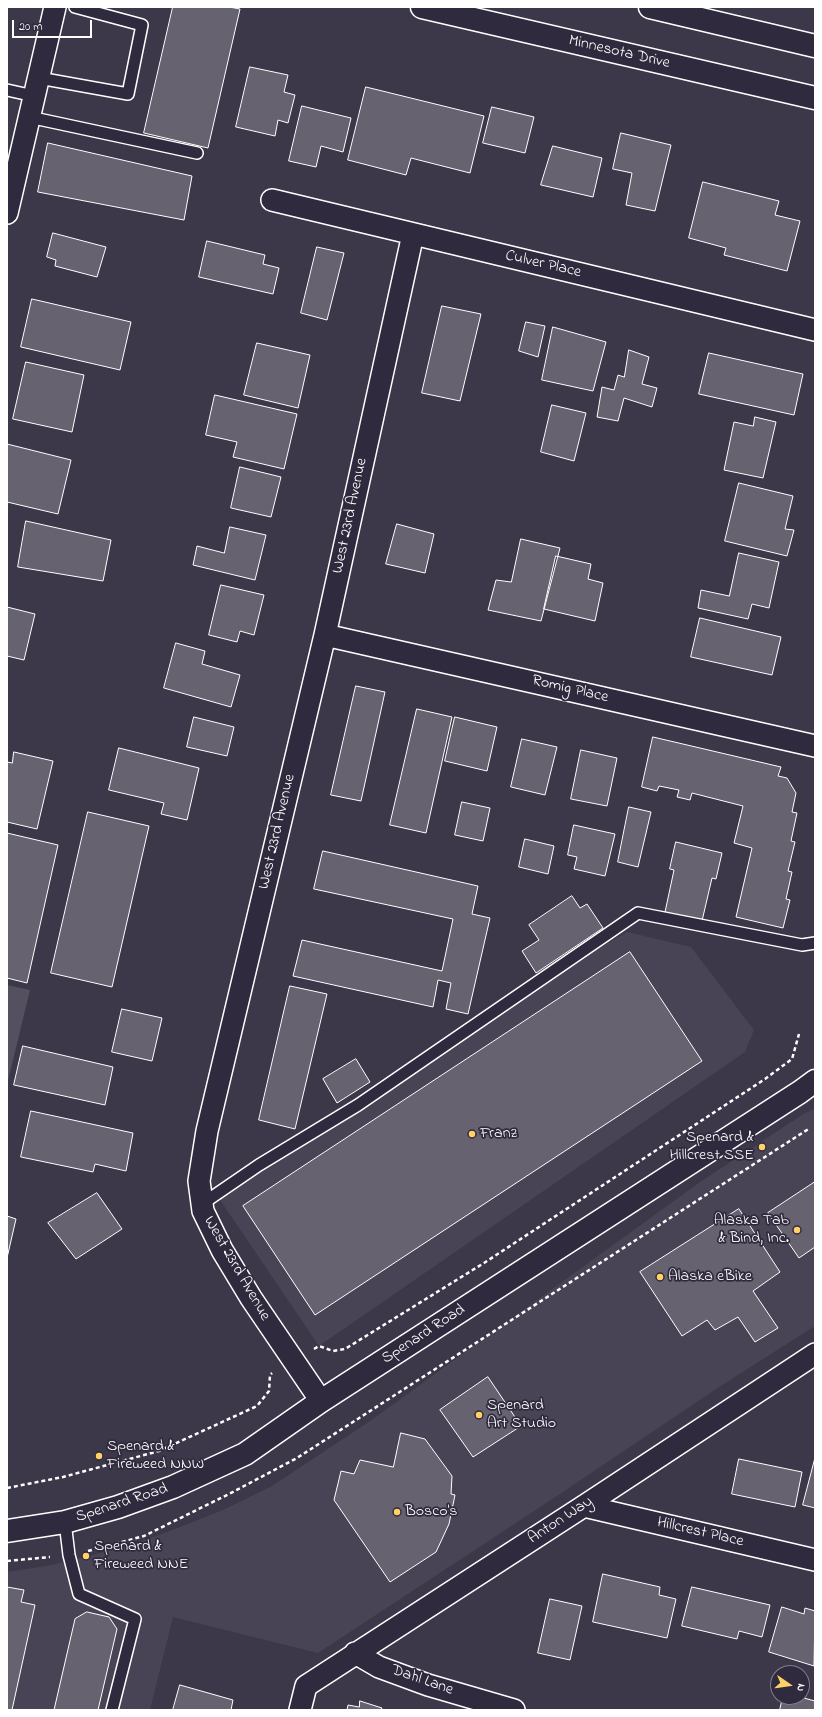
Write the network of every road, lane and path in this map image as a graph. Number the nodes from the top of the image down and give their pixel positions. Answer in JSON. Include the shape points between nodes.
{"nodes":[{"id":1,"x":54,"y":7,"type":"edge"},
{"id":2,"x":75,"y":7,"type":"edge"},
{"id":3,"x":422,"y":7,"type":"edge"},
{"id":4,"x":650,"y":7,"type":"edge"},
{"id":5,"x":815,"y":46,"type":"edge"},
{"id":6,"x":36,"y":87,"type":"junction"},
{"id":7,"x":7,"y":90,"type":"edge"},
{"id":8,"x":815,"y":98,"type":"edge"},
{"id":9,"x":29,"y":117,"type":"junction"},
{"id":10,"x":198,"y":153,"type":"dead end"},
{"id":11,"x":272,"y":200,"type":"dead end"},
{"id":12,"x":7,"y":213,"type":"edge"},
{"id":13,"x":413,"y":234,"type":"junction"},
{"id":14,"x":815,"y":330,"type":"edge"},
{"id":15,"x":325,"y":635,"type":"junction"},
{"id":16,"x":815,"y":746,"type":"edge"},
{"id":17,"x":815,"y":943,"type":"edge"},
{"id":18,"x":799,"y":1034,"type":"dead end"},
{"id":19,"x":815,"y":1081,"type":"edge"},
{"id":20,"x":810,"y":1128,"type":"dead end"},
{"id":21,"x":202,"y":1204,"type":"junction"},
{"id":22,"x":815,"y":1354,"type":"edge"},
{"id":23,"x":291,"y":1358,"type":"junction"},
{"id":24,"x":321,"y":1401,"type":"junction"},
{"id":25,"x":7,"y":1488,"type":"edge"},
{"id":26,"x":584,"y":1506,"type":"junction"},
{"id":27,"x":65,"y":1522,"type":"junction"},
{"id":28,"x":7,"y":1531,"type":"edge"},
{"id":29,"x":69,"y":1555,"type":"junction"},
{"id":30,"x":815,"y":1560,"type":"edge"},
{"id":31,"x":7,"y":1561,"type":"edge"},
{"id":32,"x":355,"y":1653,"type":"junction"},
{"id":33,"x":112,"y":1710,"type":"edge"},
{"id":34,"x":300,"y":1710,"type":"edge"},
{"id":35,"x":514,"y":1710,"type":"edge"}],
"edges":[{"from":1,"to":6,"type":"street"},
{"from":2,"to":6,"type":"lane","via":[[142,25],[128,94]]},
{"from":3,"to":8,"type":"main road","name":"Minnesota Drive"},
{"from":4,"to":5,"type":"main road"},
{"from":6,"to":7,"type":"lane"},
{"from":6,"to":9,"type":"street"},
{"from":9,"to":10,"type":"lane"},
{"from":9,"to":12,"type":"street"},
{"from":11,"to":13,"type":"street","name":"Culver Place"},
{"from":13,"to":14,"type":"street","name":"Culver Place"},
{"from":13,"to":15,"type":"street","name":"West 23rd Avenue"},
{"from":15,"to":16,"type":"street","name":"Romig Place"},
{"from":15,"to":21,"type":"street","name":"West 23rd Avenue","via":[[207,1131],[199,1181]]},
{"from":17,"to":21,"type":"lane","via":[[802,945],[638,913],[358,1105],[259,1165]]},
{"from":18,"to":23,"type":"path","via":[[792,1059],[766,1078],[412,1309],[345,1349],[333,1351],[320,1346]]},
{"from":19,"to":24,"type":"main road","name":"Spenard Road"},
{"from":20,"to":29,"type":"path","via":[[297,1458],[144,1536]]},
{"from":21,"to":23,"type":"street","name":"West 23rd Avenue","via":[[203,1212],[222,1250]]},
{"from":22,"to":26,"type":"street","name":"Anton Way"},
{"from":23,"to":24,"type":"street","name":"West 23rd Avenue"},
{"from":23,"to":25,"type":"path","via":[[270,1375],[269,1391],[257,1406],[220,1424],[159,1451],[63,1477]]},
{"from":24,"to":27,"type":"main road","name":"Spenard Road","via":[[238,1457],[174,1487]]},
{"from":26,"to":30,"type":"street","name":"Hillcrest Place"},
{"from":26,"to":32,"type":"street","name":"Anton Way"},
{"from":27,"to":28,"type":"main road","name":"Spenard Road"},
{"from":27,"to":29,"type":"lane"},
{"from":29,"to":31,"type":"path"},
{"from":29,"to":33,"type":"lane","via":[[79,1594],[135,1619]]},
{"from":32,"to":34,"type":"street","name":"Anton Way","via":[[306,1686]]},
{"from":32,"to":35,"type":"street","name":"Dahl Lane","via":[[379,1667]]}]}
